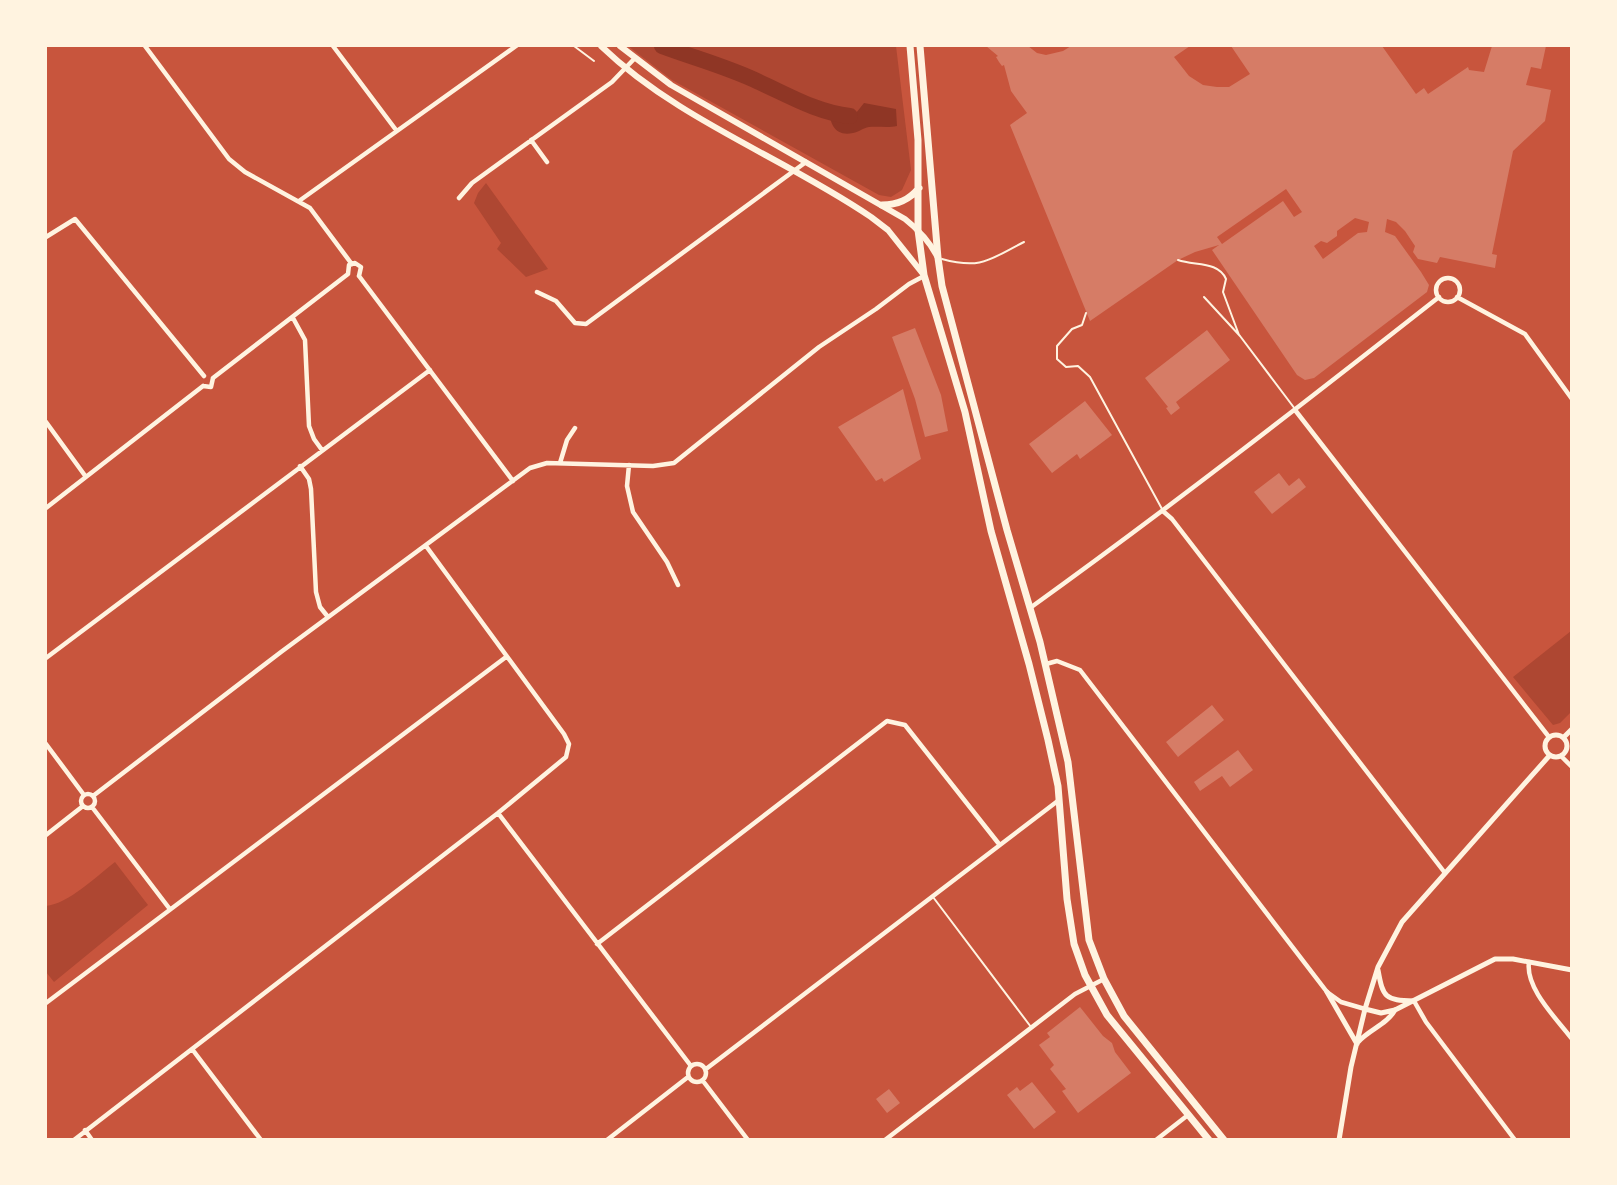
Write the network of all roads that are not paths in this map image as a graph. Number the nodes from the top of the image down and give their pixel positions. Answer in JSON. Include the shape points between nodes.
{"nodes":[{"id":1,"x":145,"y":46,"type":"edge"},
{"id":2,"x":333,"y":46,"type":"edge"},
{"id":3,"x":516,"y":46,"type":"edge"},
{"id":4,"x":574,"y":46,"type":"edge"},
{"id":5,"x":601,"y":46,"type":"edge"},
{"id":6,"x":620,"y":46,"type":"edge"},
{"id":7,"x":910,"y":46,"type":"edge"},
{"id":8,"x":920,"y":46,"type":"edge"},
{"id":9,"x":635,"y":58,"type":"junction"},
{"id":10,"x":594,"y":61,"type":"dead end"},
{"id":11,"x":626,"y":68,"type":"junction"},
{"id":12,"x":396,"y":130,"type":"junction"},
{"id":13,"x":531,"y":140,"type":"junction"},
{"id":14,"x":547,"y":162,"type":"dead end"},
{"id":15,"x":806,"y":162,"type":"junction"},
{"id":16,"x":795,"y":171,"type":"junction"},
{"id":17,"x":919,"y":188,"type":"junction"},
{"id":18,"x":459,"y":198,"type":"dead end"},
{"id":19,"x":299,"y":201,"type":"junction"},
{"id":20,"x":882,"y":205,"type":"junction"},
{"id":21,"x":918,"y":230,"type":"junction"},
{"id":22,"x":46,"y":237,"type":"edge"},
{"id":23,"x":1024,"y":242,"type":"dead end"},
{"id":24,"x":938,"y":258,"type":"junction"},
{"id":25,"x":1178,"y":260,"type":"dead end"},
{"id":26,"x":351,"y":264,"type":"junction"},
{"id":27,"x":348,"y":274,"type":"junction"},
{"id":28,"x":924,"y":275,"type":"junction"},
{"id":29,"x":359,"y":276,"type":"junction"},
{"id":30,"x":537,"y":292,"type":"dead end"},
{"id":31,"x":1204,"y":297,"type":"dead end"},
{"id":32,"x":1439,"y":297,"type":"junction"},
{"id":33,"x":1457,"y":297,"type":"junction"},
{"id":34,"x":1086,"y":313,"type":"dead end"},
{"id":35,"x":293,"y":318,"type":"junction"},
{"id":36,"x":1240,"y":336,"type":"junction"},
{"id":37,"x":430,"y":370,"type":"junction"},
{"id":38,"x":204,"y":376,"type":"junction"},
{"id":39,"x":213,"y":379,"type":"junction"},
{"id":40,"x":203,"y":386,"type":"junction"},
{"id":41,"x":1572,"y":400,"type":"edge"},
{"id":42,"x":1296,"y":410,"type":"junction"},
{"id":43,"x":46,"y":422,"type":"edge"},
{"id":44,"x":576,"y":428,"type":"dead end"},
{"id":45,"x":322,"y":450,"type":"junction"},
{"id":46,"x":560,"y":463,"type":"junction"},
{"id":47,"x":629,"y":465,"type":"junction"},
{"id":48,"x":300,"y":466,"type":"junction"},
{"id":49,"x":86,"y":477,"type":"junction"},
{"id":50,"x":513,"y":481,"type":"junction"},
{"id":51,"x":46,"y":508,"type":"edge"},
{"id":52,"x":1164,"y":512,"type":"junction"},
{"id":53,"x":426,"y":546,"type":"junction"},
{"id":54,"x":678,"y":585,"type":"dead end"},
{"id":55,"x":1030,"y":608,"type":"junction"},
{"id":56,"x":328,"y":617,"type":"junction"},
{"id":57,"x":1015,"y":618,"type":"junction"},
{"id":58,"x":506,"y":657,"type":"junction"},
{"id":59,"x":46,"y":658,"type":"edge"},
{"id":60,"x":1046,"y":664,"type":"junction"},
{"id":61,"x":1572,"y":729,"type":"edge"},
{"id":62,"x":1549,"y":737,"type":"junction"},
{"id":63,"x":1564,"y":737,"type":"junction"},
{"id":64,"x":46,"y":744,"type":"edge"},
{"id":65,"x":1550,"y":755,"type":"junction"},
{"id":66,"x":1561,"y":756,"type":"junction"},
{"id":67,"x":1572,"y":767,"type":"edge"},
{"id":68,"x":84,"y":795,"type":"junction"},
{"id":69,"x":93,"y":796,"type":"junction"},
{"id":70,"x":1059,"y":799,"type":"junction"},
{"id":71,"x":83,"y":806,"type":"junction"},
{"id":72,"x":92,"y":807,"type":"junction"},
{"id":73,"x":498,"y":813,"type":"junction"},
{"id":74,"x":46,"y":835,"type":"edge"},
{"id":75,"x":999,"y":844,"type":"junction"},
{"id":76,"x":1445,"y":873,"type":"junction"},
{"id":77,"x":931,"y":895,"type":"junction"},
{"id":78,"x":169,"y":908,"type":"junction"},
{"id":79,"x":597,"y":944,"type":"junction"},
{"id":80,"x":1529,"y":962,"type":"junction"},
{"id":81,"x":1378,"y":967,"type":"junction"},
{"id":82,"x":1572,"y":970,"type":"edge"},
{"id":83,"x":1104,"y":979,"type":"junction"},
{"id":84,"x":1090,"y":986,"type":"junction"},
{"id":85,"x":1327,"y":992,"type":"junction"},
{"id":86,"x":1414,"y":1001,"type":"junction"},
{"id":87,"x":46,"y":1003,"type":"edge"},
{"id":88,"x":1365,"y":1009,"type":"junction"},
{"id":89,"x":1395,"y":1010,"type":"junction"},
{"id":90,"x":1031,"y":1027,"type":"junction"},
{"id":91,"x":1572,"y":1039,"type":"edge"},
{"id":92,"x":1357,"y":1044,"type":"junction"},
{"id":93,"x":192,"y":1049,"type":"junction"},
{"id":94,"x":691,"y":1066,"type":"junction"},
{"id":95,"x":706,"y":1069,"type":"junction"},
{"id":96,"x":688,"y":1077,"type":"junction"},
{"id":97,"x":703,"y":1081,"type":"junction"},
{"id":98,"x":1188,"y":1115,"type":"junction"},
{"id":99,"x":85,"y":1130,"type":"junction"},
{"id":100,"x":74,"y":1139,"type":"edge"},
{"id":101,"x":92,"y":1139,"type":"edge"},
{"id":102,"x":261,"y":1139,"type":"edge"},
{"id":103,"x":607,"y":1139,"type":"edge"},
{"id":104,"x":748,"y":1139,"type":"edge"},
{"id":105,"x":885,"y":1139,"type":"edge"},
{"id":106,"x":1156,"y":1139,"type":"edge"},
{"id":107,"x":1209,"y":1139,"type":"edge"},
{"id":108,"x":1224,"y":1139,"type":"edge"},
{"id":109,"x":1339,"y":1139,"type":"edge"},
{"id":110,"x":1515,"y":1139,"type":"edge"}],
"edges":[{"from":1,"to":19,"type":"street","via":[[229,159]]},
{"from":2,"to":12,"type":"street"},
{"from":3,"to":12,"type":"street"},
{"from":4,"to":10,"type":"lane"},
{"from":5,"to":11,"type":"main road"},
{"from":6,"to":9,"type":"main road"},
{"from":7,"to":17,"type":"highway"},
{"from":8,"to":24,"type":"highway"},
{"from":9,"to":11,"type":"street"},
{"from":9,"to":15,"type":"main road","via":[[671,85]]},
{"from":11,"to":13,"type":"street"},
{"from":11,"to":16,"type":"main road","via":[[664,96]]},
{"from":12,"to":19,"type":"street"},
{"from":13,"to":14,"type":"street"},
{"from":13,"to":18,"type":"street","via":[[472,183]]},
{"from":15,"to":16,"type":"street"},
{"from":15,"to":20,"type":"main road"},
{"from":16,"to":28,"type":"main road","via":[[871,217]]},
{"from":16,"to":30,"type":"street","via":[[586,324],[575,323],[556,301]]},
{"from":17,"to":20,"type":"highway","via":[[900,203]]},
{"from":17,"to":21,"type":"highway"},
{"from":19,"to":26,"type":"street","via":[[312,211]]},
{"from":20,"to":21,"type":"main road"},
{"from":21,"to":24,"type":"main road"},
{"from":21,"to":28,"type":"highway"},
{"from":22,"to":38,"type":"street","via":[[75,219]]},
{"from":23,"to":24,"type":"lane","via":[[972,265]]},
{"from":24,"to":55,"type":"highway"},
{"from":25,"to":36,"type":"lane","via":[[1217,267],[1224,274],[1227,284],[1223,292]]},
{"from":26,"to":27,"type":"street"},
{"from":26,"to":29,"type":"street","via":[[360,266]]},
{"from":27,"to":29,"type":"street"},
{"from":27,"to":35,"type":"street"},
{"from":28,"to":47,"type":"street","via":[[819,347],[681,459],[668,465]]},
{"from":28,"to":57,"type":"highway","via":[[965,412]]},
{"from":29,"to":37,"type":"street"},
{"from":31,"to":36,"type":"lane"},
{"from":32,"to":33,"type":"street","via":[[1449,301]]},
{"from":32,"to":33,"type":"street","via":[[1437,284],[1447,278],[1459,285]]},
{"from":32,"to":42,"type":"street"},
{"from":33,"to":41,"type":"street","via":[[1525,334]]},
{"from":34,"to":52,"type":"lane","via":[[1082,325],[1072,329],[1055,350],[1057,359],[1070,368],[1078,366],[1093,380]]},
{"from":35,"to":39,"type":"street"},
{"from":35,"to":45,"type":"street","via":[[305,340],[309,426]]},
{"from":36,"to":42,"type":"lane"},
{"from":37,"to":45,"type":"street"},
{"from":37,"to":50,"type":"street"},
{"from":38,"to":39,"type":"street"},
{"from":38,"to":40,"type":"street"},
{"from":39,"to":40,"type":"street","via":[[211,387]]},
{"from":40,"to":49,"type":"street"},
{"from":42,"to":52,"type":"street"},
{"from":42,"to":62,"type":"street"},
{"from":43,"to":49,"type":"street"},
{"from":44,"to":46,"type":"street"},
{"from":45,"to":48,"type":"street"},
{"from":46,"to":47,"type":"street"},
{"from":46,"to":50,"type":"street","via":[[535,466]]},
{"from":47,"to":54,"type":"street","via":[[627,486],[633,512]]},
{"from":48,"to":56,"type":"street","via":[[311,489],[316,592]]},
{"from":48,"to":59,"type":"street"},
{"from":49,"to":51,"type":"street"},
{"from":50,"to":53,"type":"street"},
{"from":52,"to":55,"type":"street"},
{"from":52,"to":76,"type":"street"},
{"from":53,"to":56,"type":"street"},
{"from":53,"to":58,"type":"street"},
{"from":55,"to":57,"type":"highway"},
{"from":55,"to":60,"type":"highway"},
{"from":56,"to":69,"type":"street"},
{"from":57,"to":70,"type":"highway"},
{"from":58,"to":73,"type":"street","via":[[564,734],[569,748],[562,761]]},
{"from":58,"to":78,"type":"street"},
{"from":60,"to":83,"type":"highway","via":[[1071,782],[1089,940]]},
{"from":60,"to":85,"type":"street","via":[[1057,661],[1080,670]]},
{"from":61,"to":63,"type":"main road"},
{"from":62,"to":63,"type":"main road"},
{"from":62,"to":65,"type":"main road","via":[[1545,746]]},
{"from":63,"to":66,"type":"main road","via":[[1568,747]]},
{"from":64,"to":68,"type":"street"},
{"from":65,"to":66,"type":"main road"},
{"from":65,"to":76,"type":"main road"},
{"from":66,"to":67,"type":"street"},
{"from":68,"to":69,"type":"street"},
{"from":68,"to":71,"type":"street"},
{"from":69,"to":72,"type":"street"},
{"from":70,"to":75,"type":"street"},
{"from":70,"to":84,"type":"highway","via":[[1070,927]]},
{"from":71,"to":72,"type":"street"},
{"from":71,"to":74,"type":"street"},
{"from":72,"to":78,"type":"street"},
{"from":73,"to":79,"type":"street"},
{"from":73,"to":93,"type":"street"},
{"from":75,"to":77,"type":"street"},
{"from":75,"to":79,"type":"street","via":[[905,725],[887,721]]},
{"from":76,"to":81,"type":"main road","via":[[1402,922]]},
{"from":77,"to":90,"type":"lane"},
{"from":77,"to":95,"type":"street"},
{"from":78,"to":87,"type":"street"},
{"from":79,"to":94,"type":"street"},
{"from":80,"to":82,"type":"main road"},
{"from":80,"to":86,"type":"main road","via":[[1495,959]]},
{"from":80,"to":91,"type":"street","via":[[1533,985]]},
{"from":81,"to":86,"type":"main road","via":[[1388,998]]},
{"from":81,"to":88,"type":"main road"},
{"from":83,"to":84,"type":"street"},
{"from":83,"to":108,"type":"highway","via":[[1124,1016]]},
{"from":84,"to":90,"type":"street"},
{"from":84,"to":98,"type":"highway","via":[[1113,1024]]},
{"from":85,"to":88,"type":"street"},
{"from":85,"to":92,"type":"main road"},
{"from":86,"to":89,"type":"main road"},
{"from":86,"to":110,"type":"street"},
{"from":88,"to":89,"type":"main road"},
{"from":88,"to":92,"type":"main road"},
{"from":89,"to":92,"type":"main road"},
{"from":90,"to":105,"type":"street"},
{"from":92,"to":109,"type":"main road"},
{"from":93,"to":99,"type":"street"},
{"from":93,"to":102,"type":"street"},
{"from":94,"to":95,"type":"street","via":[[699,1064]]},
{"from":94,"to":96,"type":"street"},
{"from":95,"to":97,"type":"street"},
{"from":96,"to":97,"type":"street"},
{"from":96,"to":103,"type":"street"},
{"from":97,"to":104,"type":"street"},
{"from":98,"to":106,"type":"street"},
{"from":98,"to":107,"type":"highway"},
{"from":99,"to":100,"type":"street"},
{"from":99,"to":101,"type":"street"}]}
